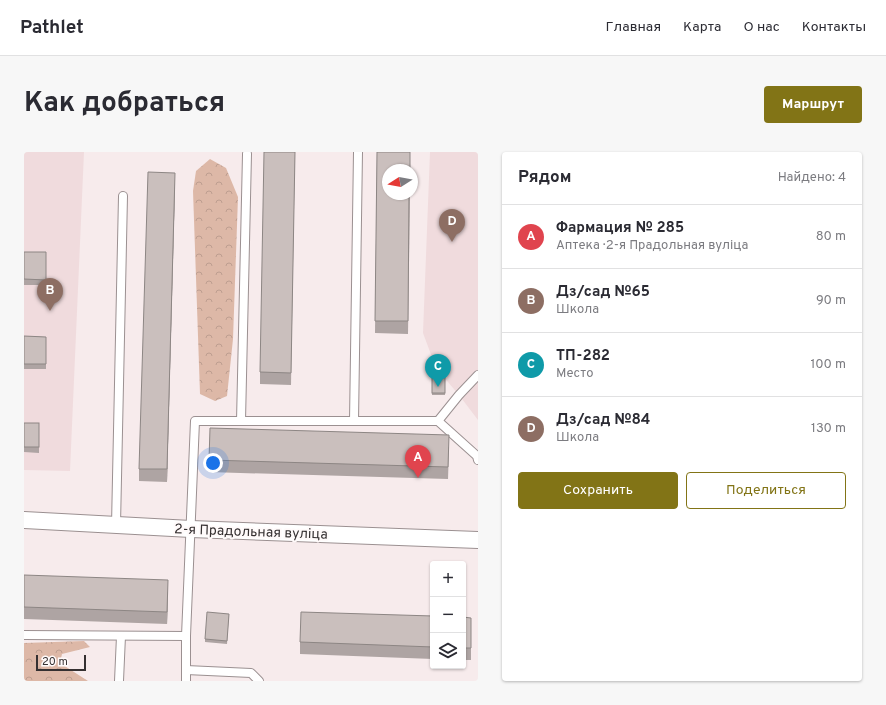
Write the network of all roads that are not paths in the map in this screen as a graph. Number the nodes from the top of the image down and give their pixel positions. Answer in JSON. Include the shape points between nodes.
{"nodes":[{"id":1,"x":358,"y":152,"type":"edge"},
{"id":2,"x":247,"y":154,"type":"dead end"},
{"id":3,"x":123,"y":196,"type":"dead end"},
{"id":4,"x":478,"y":375,"type":"edge"},
{"id":5,"x":241,"y":421,"type":"junction"},
{"id":6,"x":354,"y":421,"type":"junction"},
{"id":7,"x":438,"y":421,"type":"junction"},
{"id":8,"x":478,"y":460,"type":"edge"},
{"id":9,"x":24,"y":520,"type":"edge"},
{"id":10,"x":116,"y":525,"type":"junction"},
{"id":11,"x":191,"y":529,"type":"junction"},
{"id":12,"x":478,"y":540,"type":"edge"},
{"id":13,"x":24,"y":635,"type":"edge"},
{"id":14,"x":121,"y":636,"type":"junction"},
{"id":15,"x":186,"y":636,"type":"junction"},
{"id":16,"x":186,"y":670,"type":"junction"},
{"id":17,"x":119,"y":681,"type":"edge"},
{"id":18,"x":186,"y":681,"type":"edge"},
{"id":19,"x":259,"y":681,"type":"edge"}],
"edges":[{"from":1,"to":6,"type":"lane"},
{"from":2,"to":5,"type":"lane"},
{"from":3,"to":10,"type":"lane"},
{"from":4,"to":7,"type":"lane"},
{"from":5,"to":6,"type":"lane"},
{"from":5,"to":11,"type":"lane","via":[[195,421]]},
{"from":6,"to":7,"type":"lane"},
{"from":7,"to":8,"type":"lane","via":[[477,456]]},
{"from":9,"to":10,"type":"street","name":"2-я Прадольная вуліца"},
{"from":10,"to":11,"type":"street","name":"2-я Прадольная вуліца"},
{"from":11,"to":12,"type":"street","name":"2-я Прадольная вуліца"},
{"from":11,"to":15,"type":"lane"},
{"from":13,"to":14,"type":"lane"},
{"from":14,"to":15,"type":"lane"},
{"from":14,"to":17,"type":"lane"},
{"from":15,"to":16,"type":"lane"},
{"from":16,"to":18,"type":"lane"},
{"from":16,"to":19,"type":"lane","via":[[251,673]]}]}
